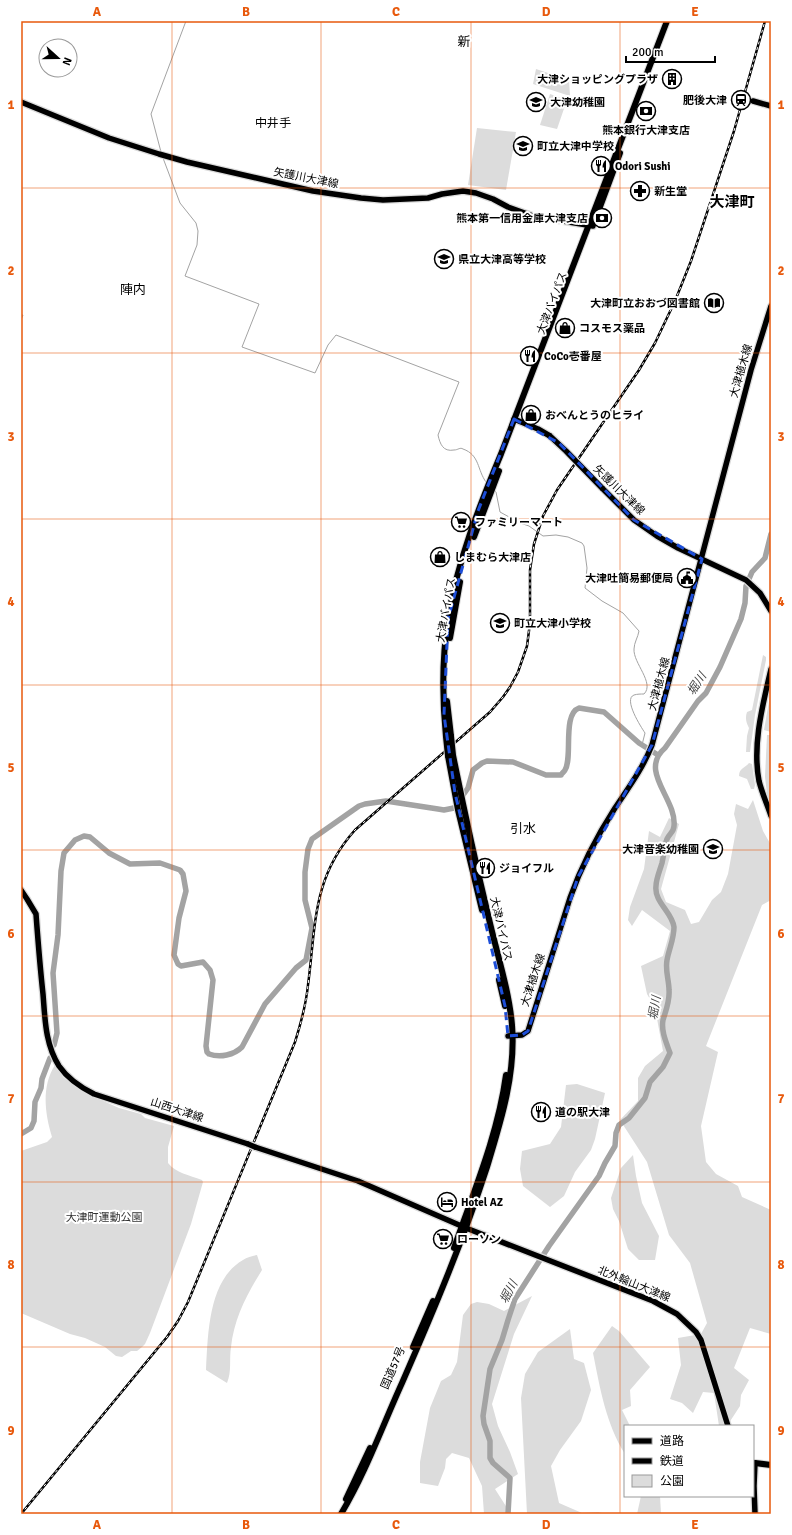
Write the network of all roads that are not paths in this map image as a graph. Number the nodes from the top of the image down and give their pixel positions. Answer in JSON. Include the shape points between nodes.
{"nodes":[{"id":1,"x":667,"y":21,"type":"edge"},
{"id":2,"x":671,"y":21,"type":"edge"},
{"id":3,"x":753,"y":101,"type":"dead end"},
{"id":4,"x":21,"y":102,"type":"edge"},
{"id":5,"x":771,"y":106,"type":"edge"},
{"id":6,"x":590,"y":226,"type":"junction"},
{"id":7,"x":771,"y":306,"type":"edge"},
{"id":8,"x":516,"y":420,"type":"junction"},
{"id":9,"x":702,"y":559,"type":"junction"},
{"id":10,"x":771,"y":611,"type":"edge"},
{"id":11,"x":771,"y":669,"type":"edge"},
{"id":12,"x":771,"y":816,"type":"edge"},
{"id":13,"x":21,"y":890,"type":"edge"},
{"id":14,"x":510,"y":1036,"type":"junction"},
{"id":15,"x":464,"y":1227,"type":"junction"},
{"id":16,"x":728,"y":1425,"type":"edge"},
{"id":17,"x":754,"y":1463,"type":"edge"},
{"id":18,"x":771,"y":1465,"type":"edge"},
{"id":19,"x":337,"y":1514,"type":"edge"},
{"id":20,"x":341,"y":1514,"type":"edge"},
{"id":21,"x":755,"y":1514,"type":"edge"}],
"edges":[{"from":1,"to":6,"type":"highway","name":"大津バイパス"},
{"from":2,"to":6,"type":"highway","name":"大津バイパス"},
{"from":3,"to":5,"type":"main road"},
{"from":4,"to":6,"type":"main road","name":"矢護川大津線","via":[[109,138],[192,164],[313,191],[383,200],[428,198],[463,191],[493,199],[508,208],[533,216]]},
{"from":6,"to":8,"type":"highway","name":"大津バイパス"},
{"from":7,"to":9,"type":"main road","name":"大津植木線","via":[[751,370]]},
{"from":8,"to":9,"type":"main road","name":"矢護川大津線","bridge":true,"via":[[550,436],[634,520],[657,536]]},
{"from":8,"to":14,"type":"highway","name":"大津バイパス","bridge":true,"via":[[478,511],[457,578],[448,619],[443,668],[444,715],[451,756]]},
{"from":9,"to":10,"type":"main road","name":"矢護川大津線","via":[[746,580],[760,593]]},
{"from":9,"to":14,"type":"main road","name":"大津植木線","via":[[650,752],[601,832],[578,877],[528,1031],[522,1035]]},
{"from":11,"to":12,"type":"main road","via":[[764,697],[757,749],[759,780]]},
{"from":13,"to":15,"type":"main road","name":"山西大津線","bridge":true,"via":[[36,914],[48,1038],[64,1073],[80,1087],[94,1094],[358,1181]]},
{"from":14,"to":15,"type":"highway","name":"大津バイパス","via":[[512,1062],[506,1103]]},
{"from":15,"to":16,"type":"main road","name":"北外輪山大津線","via":[[653,1301],[677,1314],[691,1326],[701,1340]]},
{"from":15,"to":19,"type":"highway","name":"国道57号","via":[[363,1464]]},
{"from":15,"to":20,"type":"highway","name":"国道57号","via":[[447,1278],[367,1466]]},
{"from":17,"to":18,"type":"highway"},
{"from":17,"to":21,"type":"main road"}]}
